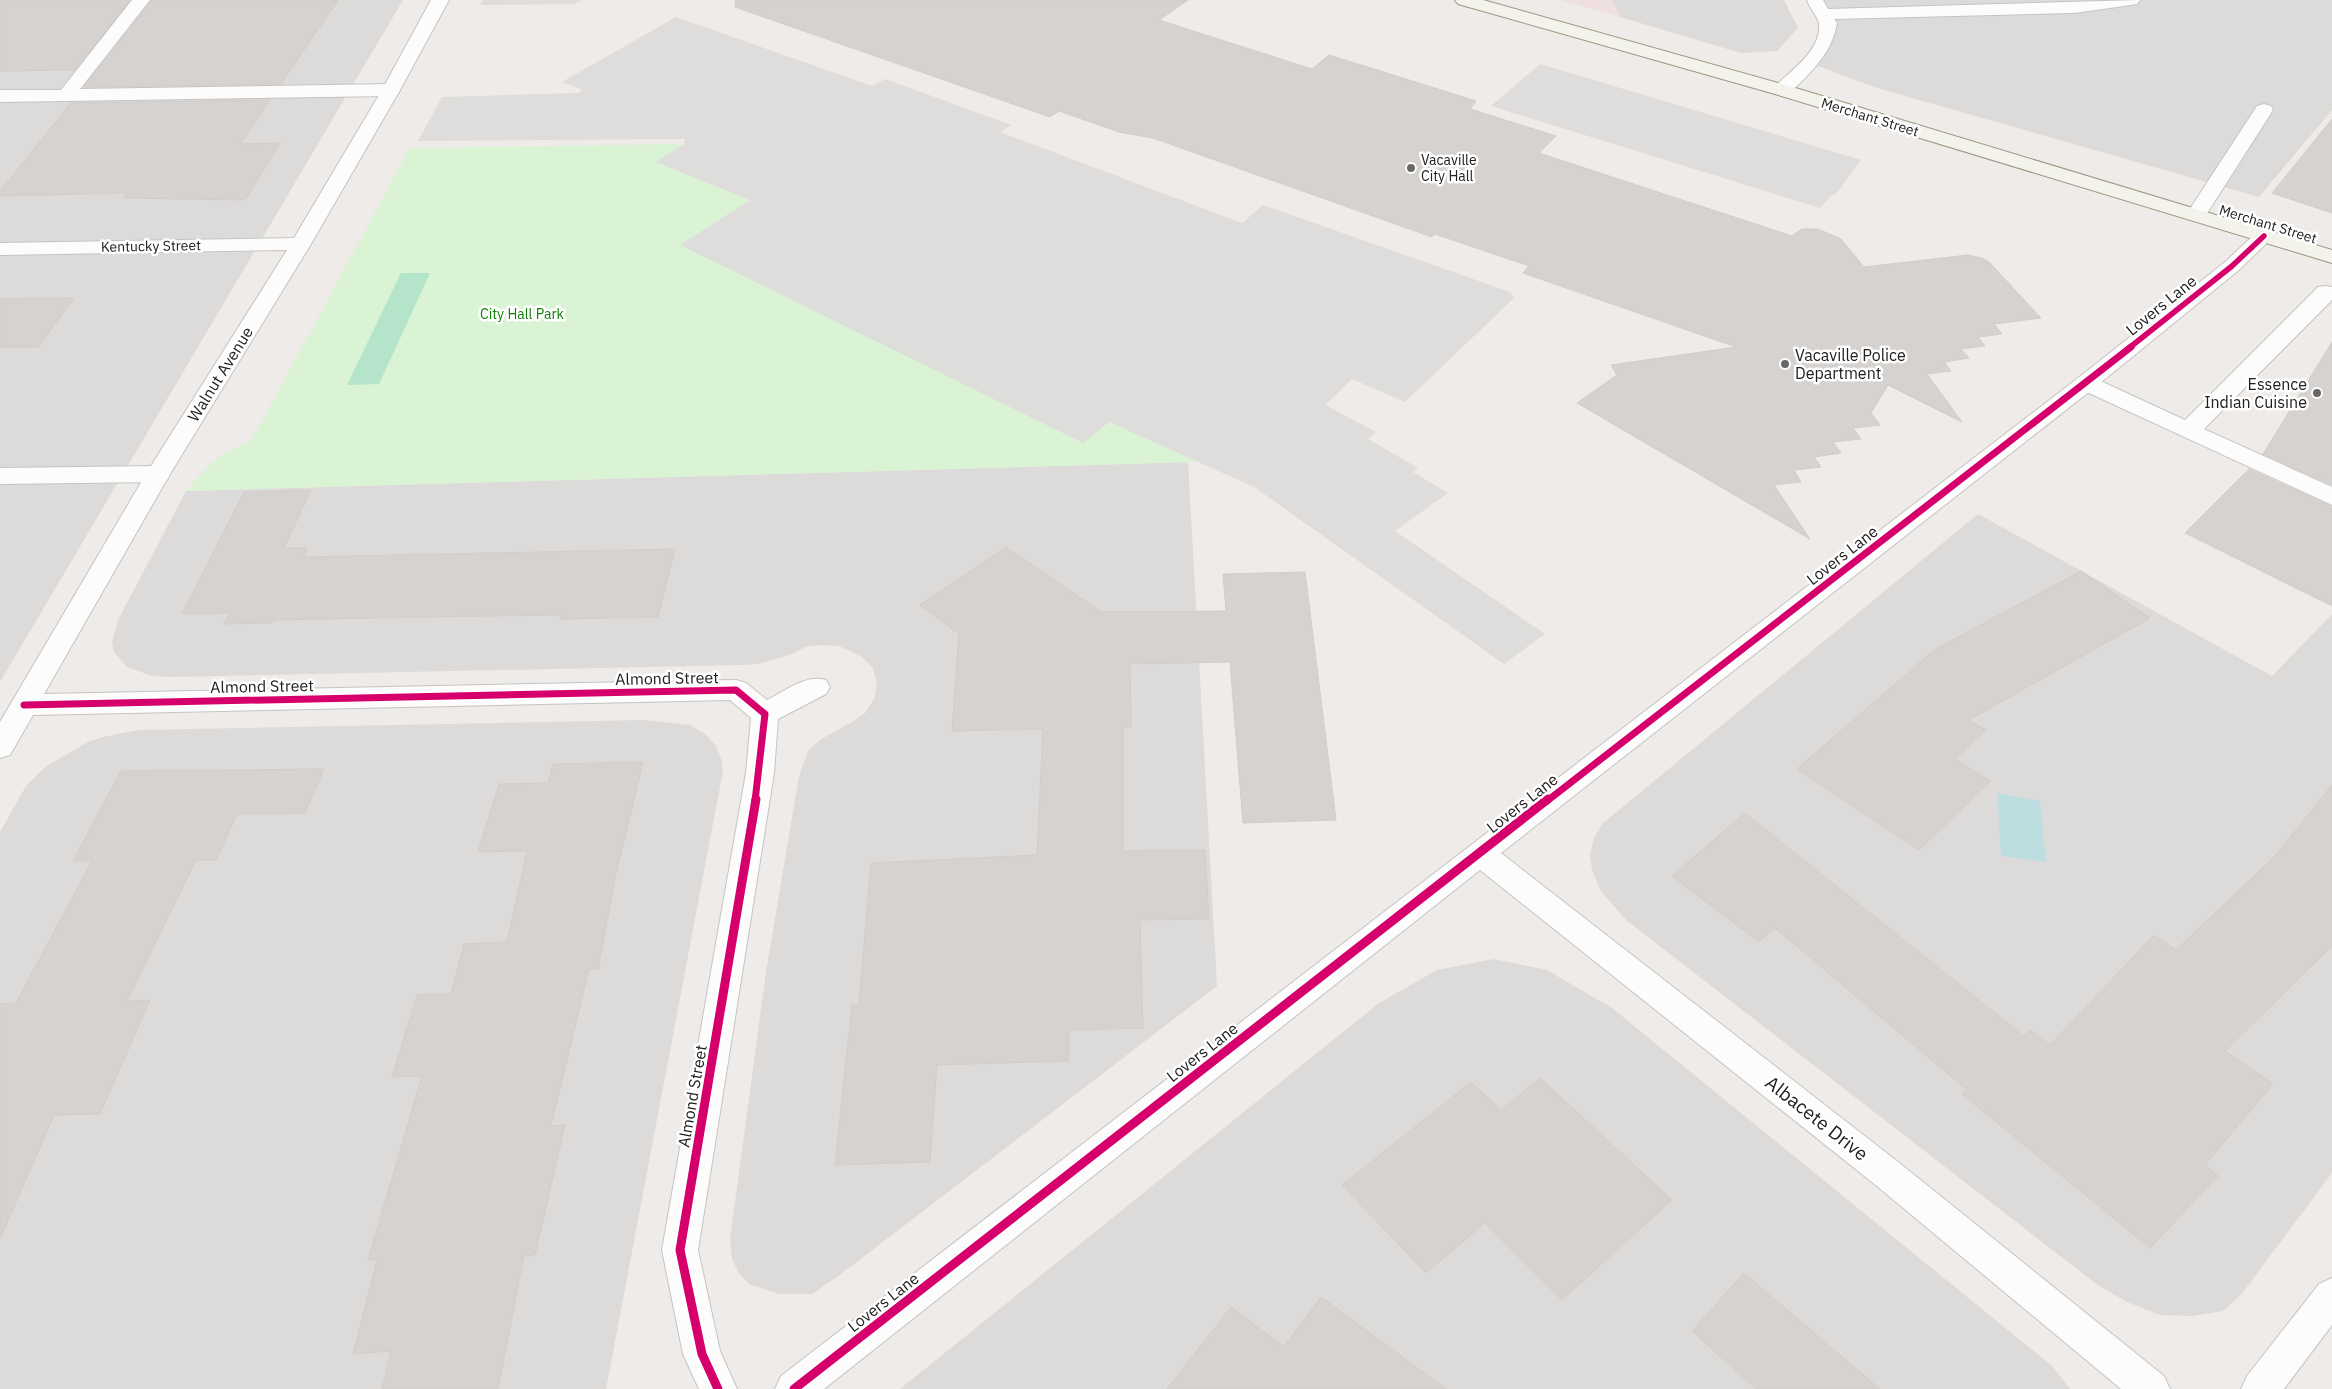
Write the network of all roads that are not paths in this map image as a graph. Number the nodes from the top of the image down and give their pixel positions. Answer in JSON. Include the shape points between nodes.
{"nodes":[{"id":1,"x":141,"y":0,"type":"edge"},
{"id":2,"x":440,"y":0,"type":"edge"},
{"id":3,"x":1464,"y":0,"type":"edge"},
{"id":4,"x":2131,"y":0,"type":"edge"},
{"id":5,"x":1819,"y":7,"type":"edge"},
{"id":6,"x":391,"y":90,"type":"junction"},
{"id":7,"x":1782,"y":90,"type":"junction"},
{"id":8,"x":66,"y":95,"type":"junction"},
{"id":9,"x":0,"y":96,"type":"edge"},
{"id":10,"x":2264,"y":110,"type":"dead end"},
{"id":11,"x":2196,"y":216,"type":"junction"},
{"id":12,"x":2264,"y":236,"type":"junction"},
{"id":13,"x":301,"y":244,"type":"junction"},
{"id":14,"x":0,"y":249,"type":"edge"},
{"id":15,"x":2332,"y":257,"type":"edge"},
{"id":16,"x":2332,"y":294,"type":"edge"},
{"id":17,"x":2086,"y":383,"type":"junction"},
{"id":18,"x":2189,"y":430,"type":"junction"},
{"id":19,"x":158,"y":474,"type":"junction"},
{"id":20,"x":0,"y":476,"type":"edge"},
{"id":21,"x":2332,"y":497,"type":"edge"},
{"id":22,"x":816,"y":686,"type":"dead end"},
{"id":23,"x":24,"y":705,"type":"junction"},
{"id":24,"x":765,"y":714,"type":"junction"},
{"id":25,"x":0,"y":747,"type":"edge"},
{"id":26,"x":1480,"y":853,"type":"junction"},
{"id":27,"x":2332,"y":1296,"type":"edge"},
{"id":28,"x":718,"y":1389,"type":"edge"},
{"id":29,"x":794,"y":1389,"type":"edge"},
{"id":30,"x":2151,"y":1389,"type":"edge"},
{"id":31,"x":2260,"y":1389,"type":"edge"}],
"edges":[{"from":1,"to":8,"type":"street"},
{"from":2,"to":6,"type":"street","name":"Walnut Avenue"},
{"from":3,"to":7,"type":"main road","name":"Merchant Street"},
{"from":4,"to":5,"type":"street","via":[[2074,8]]},
{"from":5,"to":7,"type":"street","via":[[1828,23],[1822,45],[1810,63]]},
{"from":6,"to":8,"type":"street"},
{"from":6,"to":13,"type":"street","name":"Walnut Avenue"},
{"from":7,"to":11,"type":"main road","name":"Merchant Street"},
{"from":8,"to":9,"type":"street"},
{"from":10,"to":11,"type":"street"},
{"from":11,"to":12,"type":"main road","name":"Merchant Street"},
{"from":12,"to":15,"type":"main road","name":"Merchant Street"},
{"from":12,"to":17,"type":"street","name":"Lovers Lane","via":[[2232,266]]},
{"from":13,"to":14,"type":"street","name":"Kentucky Street"},
{"from":13,"to":19,"type":"street","name":"Walnut Avenue"},
{"from":16,"to":18,"type":"street","via":[[2326,292]]},
{"from":17,"to":18,"type":"street"},
{"from":17,"to":26,"type":"street","name":"Lovers Lane"},
{"from":18,"to":21,"type":"street"},
{"from":19,"to":20,"type":"street"},
{"from":19,"to":23,"type":"street","name":"Walnut Avenue"},
{"from":22,"to":24,"type":"street"},
{"from":23,"to":24,"type":"street","name":"Almond Street","via":[[736,690]]},
{"from":23,"to":25,"type":"street","name":"Walnut Avenue"},
{"from":24,"to":28,"type":"street","name":"Almond Street","via":[[760,773],[680,1250],[702,1354]]},
{"from":26,"to":29,"type":"street","name":"Lovers Lane"},
{"from":26,"to":30,"type":"street","name":"Albacete Drive","via":[[1890,1176]]},
{"from":27,"to":31,"type":"street"}]}
